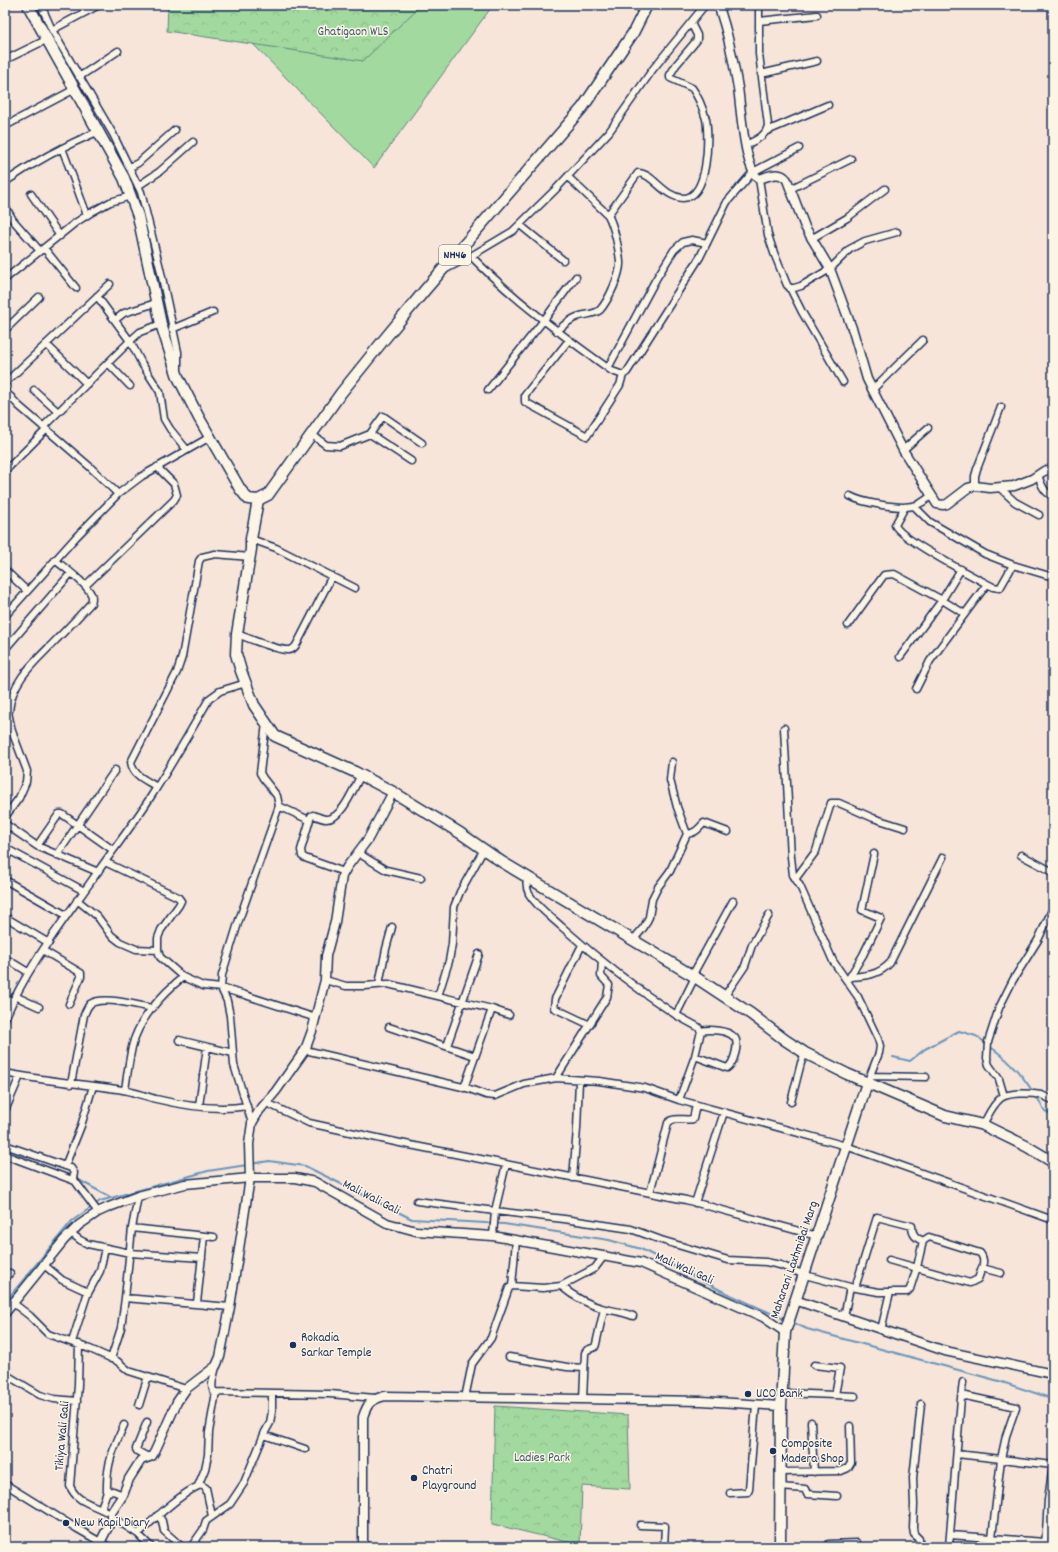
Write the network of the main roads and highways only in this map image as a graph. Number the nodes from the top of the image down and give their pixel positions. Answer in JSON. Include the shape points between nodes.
{"nodes":[{"id":1,"x":28,"y":5,"type":"edge"},
{"id":2,"x":647,"y":5,"type":"edge"},
{"id":3,"x":258,"y":500,"type":"junction"},
{"id":4,"x":868,"y":1080,"type":"junction"},
{"id":5,"x":1053,"y":1162,"type":"edge"},
{"id":6,"x":780,"y":1547,"type":"edge"}],
"edges":[{"from":1,"to":3,"type":"main road","via":[[124,178],[138,216],[161,324],[178,377],[240,489],[248,499]]},
{"from":2,"to":3,"type":"main road","number":"NH46","via":[[633,33],[583,107],[441,271],[341,392],[268,495]]},
{"from":3,"to":4,"type":"main road","via":[[236,634],[236,654],[254,705],[274,736],[393,792],[694,976],[805,1053]]},
{"from":4,"to":5,"type":"main road","via":[[945,1116],[983,1125]]},
{"from":4,"to":6,"type":"main road","name":"Maharani LaxhmiBai Marg","via":[[786,1329],[781,1406]]}]}
